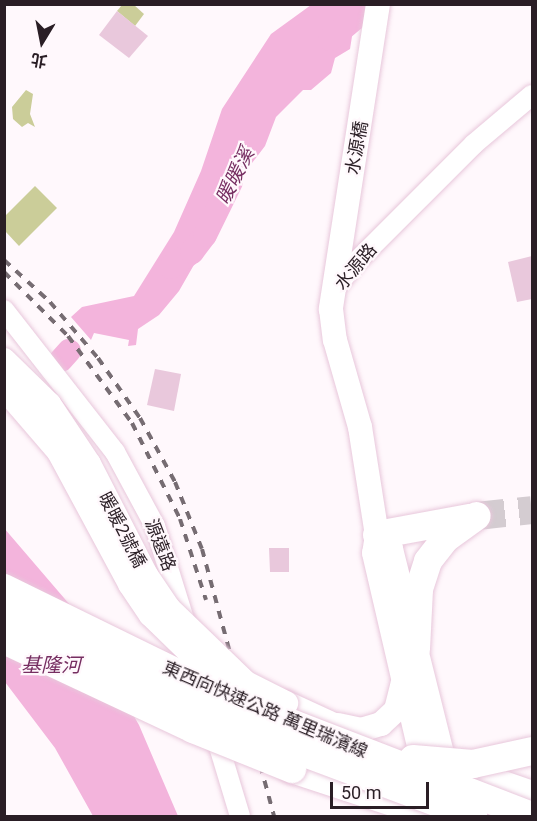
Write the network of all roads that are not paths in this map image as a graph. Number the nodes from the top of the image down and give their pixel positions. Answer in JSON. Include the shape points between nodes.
{"nodes":[{"id":1,"x":378,"y":4,"type":"edge"},
{"id":2,"x":532,"y":95,"type":"edge"},
{"id":3,"x":333,"y":291,"type":"junction"},
{"id":4,"x":4,"y":310,"type":"edge"},
{"id":5,"x":4,"y":360,"type":"edge"},
{"id":6,"x":4,"y":388,"type":"edge"},
{"id":7,"x":377,"y":536,"type":"junction"},
{"id":8,"x":4,"y":588,"type":"edge"},
{"id":9,"x":4,"y":613,"type":"edge"},
{"id":10,"x":4,"y":640,"type":"edge"},
{"id":11,"x":416,"y":649,"type":"junction"},
{"id":12,"x":403,"y":676,"type":"junction"},
{"id":13,"x":277,"y":712,"type":"junction"},
{"id":14,"x":330,"y":723,"type":"junction"},
{"id":15,"x":532,"y":751,"type":"edge"},
{"id":16,"x":435,"y":768,"type":"junction"},
{"id":17,"x":532,"y":795,"type":"edge"},
{"id":18,"x":532,"y":807,"type":"edge"},
{"id":19,"x":240,"y":816,"type":"edge"},
{"id":20,"x":441,"y":816,"type":"edge"},
{"id":21,"x":473,"y":816,"type":"edge"},
{"id":22,"x":532,"y":816,"type":"edge"}],
"edges":[{"from":1,"to":3,"type":"main road","name":"水源橋"},
{"from":2,"to":3,"type":"street","name":"水源路","via":[[474,144],[353,265]]},
{"from":3,"to":7,"type":"main road","name":"水源路","via":[[335,340],[360,426]]},
{"from":4,"to":19,"type":"street","name":"源遠路","via":[[115,452],[155,526]]},
{"from":5,"to":13,"type":"main road","name":"暖暖2號橋","bridge":true,"via":[[49,404],[169,609]]},
{"from":6,"to":13,"type":"main road","name":"暖暖2號橋","bridge":true,"via":[[58,452],[151,615],[190,656],[231,689]]},
{"from":7,"to":11,"type":"main road","name":"水源路","via":[[391,549]]},
{"from":7,"to":11,"type":"highway","via":[[477,516],[445,539],[428,561],[419,589]]},
{"from":7,"to":12,"type":"main road","name":"水源路","via":[[374,553]]},
{"from":8,"to":13,"type":"highway","name":"東西向快速公路 萬里瑞濱線","bridge":true,"via":[[194,683]]},
{"from":9,"to":21,"type":"highway","name":"東西向快速公路 萬里瑞濱線","bridge":true,"via":[[144,683],[298,751]]},
{"from":10,"to":20,"type":"highway","bridge":true,"via":[[193,729],[292,769]]},
{"from":11,"to":16,"type":"main road","name":"水源路"},
{"from":12,"to":14,"type":"main road","via":[[402,699],[381,724],[361,730]]},
{"from":12,"to":16,"type":"main road","name":"水源路"},
{"from":13,"to":14,"type":"main road"},
{"from":13,"to":15,"type":"highway","bridge":true,"via":[[438,763],[473,764]]},
{"from":13,"to":20,"type":"main road"},
{"from":13,"to":22,"type":"highway","name":"東西向快速公路 萬里瑞濱線","bridge":true},
{"from":14,"to":16,"type":"main road"},
{"from":16,"to":17,"type":"highway","via":[[480,777]]},
{"from":16,"to":18,"type":"highway"},
{"from":16,"to":20,"type":"main road","name":"水源路"}]}
